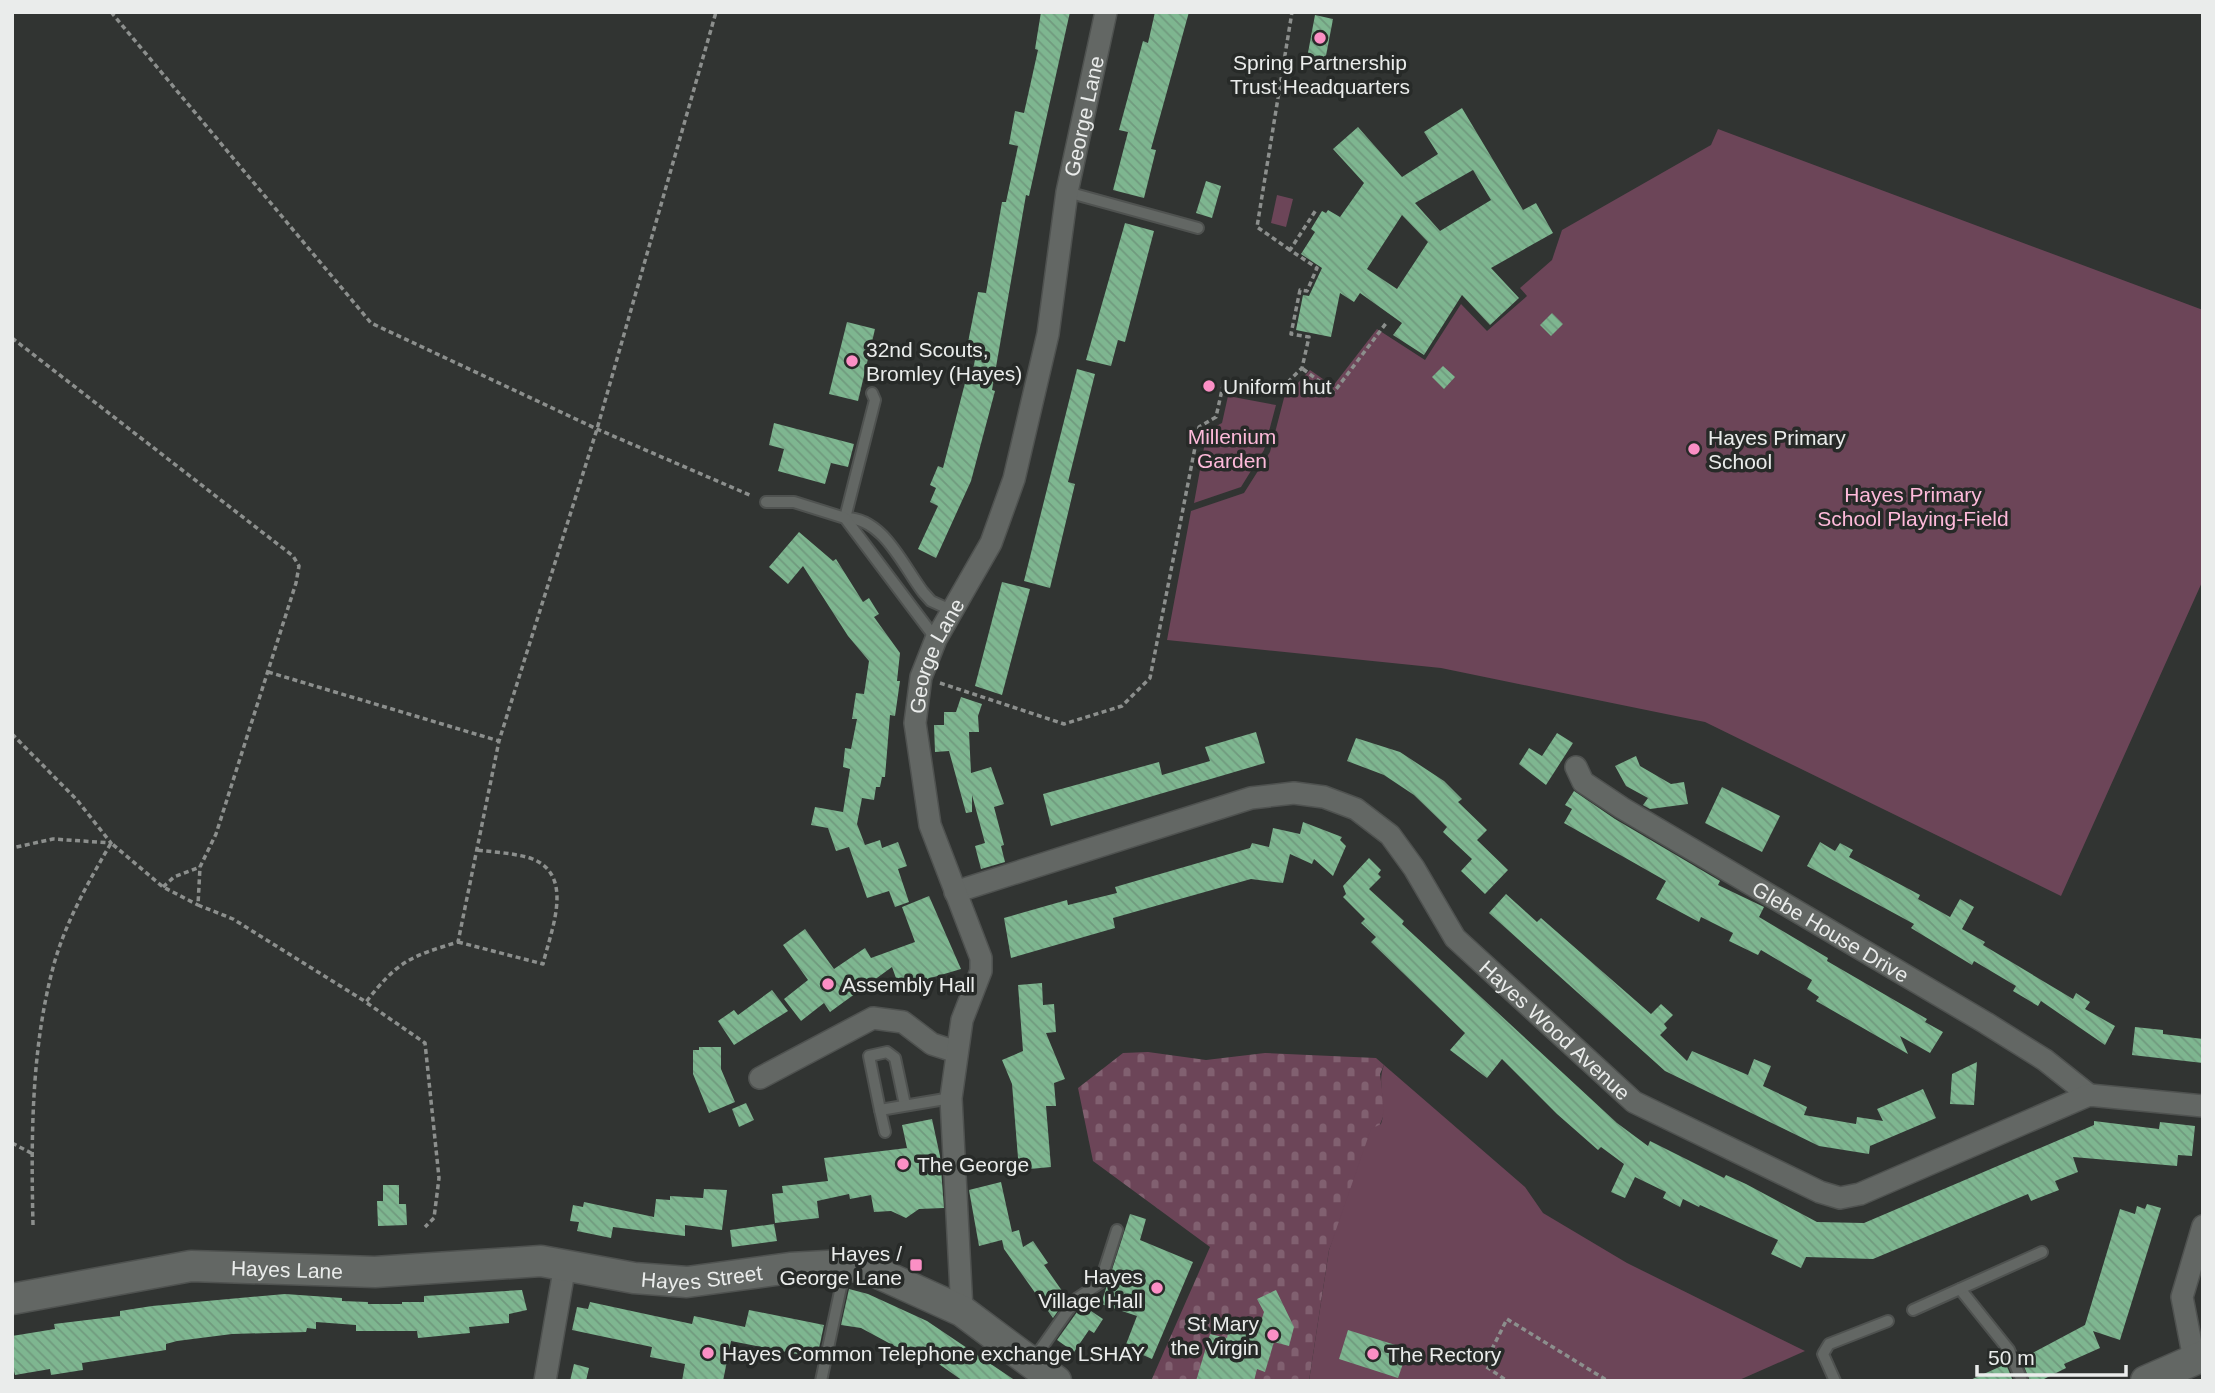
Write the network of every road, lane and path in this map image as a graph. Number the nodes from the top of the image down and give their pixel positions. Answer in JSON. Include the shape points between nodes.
{"nodes":[{"id":1,"x":111,"y":12,"type":"edge"},
{"id":2,"x":716,"y":12,"type":"edge"},
{"id":3,"x":1106,"y":12,"type":"edge"},
{"id":4,"x":1292,"y":12,"type":"edge"},
{"id":5,"x":1067,"y":192,"type":"junction"},
{"id":6,"x":1316,"y":210,"type":"dead end"},
{"id":7,"x":1198,"y":228,"type":"dead end"},
{"id":8,"x":1290,"y":250,"type":"junction"},
{"id":9,"x":1387,"y":322,"type":"dead end"},
{"id":10,"x":12,"y":338,"type":"edge"},
{"id":11,"x":1302,"y":368,"type":"junction"},
{"id":12,"x":872,"y":393,"type":"dead end"},
{"id":13,"x":597,"y":429,"type":"junction"},
{"id":14,"x":766,"y":502,"type":"joint"},
{"id":15,"x":845,"y":517,"type":"junction"},
{"id":16,"x":953,"y":611,"type":"junction"},
{"id":17,"x":936,"y":639,"type":"junction"},
{"id":18,"x":268,"y":672,"type":"junction"},
{"id":19,"x":921,"y":677,"type":"junction"},
{"id":20,"x":12,"y":734,"type":"edge"},
{"id":21,"x":499,"y":741,"type":"junction"},
{"id":22,"x":1576,"y":767,"type":"dead end"},
{"id":23,"x":111,"y":843,"type":"junction"},
{"id":24,"x":12,"y":848,"type":"edge"},
{"id":25,"x":476,"y":850,"type":"junction"},
{"id":26,"x":200,"y":867,"type":"junction"},
{"id":27,"x":163,"y":887,"type":"junction"},
{"id":28,"x":955,"y":892,"type":"junction"},
{"id":29,"x":198,"y":905,"type":"junction"},
{"id":30,"x":458,"y":942,"type":"junction"},
{"id":31,"x":366,"y":1002,"type":"junction"},
{"id":32,"x":957,"y":1052,"type":"junction"},
{"id":33,"x":760,"y":1078,"type":"dead end"},
{"id":34,"x":2089,"y":1095,"type":"junction"},
{"id":35,"x":951,"y":1098,"type":"junction"},
{"id":36,"x":905,"y":1104,"type":"junction"},
{"id":37,"x":2203,"y":1106,"type":"edge"},
{"id":38,"x":880,"y":1110,"type":"junction"},
{"id":39,"x":885,"y":1132,"type":"dead end"},
{"id":40,"x":12,"y":1143,"type":"edge"},
{"id":41,"x":33,"y":1154,"type":"junction"},
{"id":42,"x":33,"y":1225,"type":"dead end"},
{"id":43,"x":2203,"y":1226,"type":"edge"},
{"id":44,"x":425,"y":1227,"type":"dead end"},
{"id":45,"x":1117,"y":1230,"type":"dead end"},
{"id":46,"x":2042,"y":1252,"type":"dead end"},
{"id":47,"x":565,"y":1265,"type":"junction"},
{"id":48,"x":845,"y":1265,"type":"junction"},
{"id":49,"x":1960,"y":1289,"type":"junction"},
{"id":50,"x":12,"y":1298,"type":"edge"},
{"id":51,"x":1913,"y":1310,"type":"dead end"},
{"id":52,"x":962,"y":1311,"type":"junction"},
{"id":53,"x":1888,"y":1321,"type":"dead end"},
{"id":54,"x":2199,"y":1358,"type":"edge"},
{"id":55,"x":1032,"y":1363,"type":"junction"},
{"id":56,"x":545,"y":1381,"type":"edge"},
{"id":57,"x":821,"y":1381,"type":"edge"},
{"id":58,"x":1056,"y":1381,"type":"edge"},
{"id":59,"x":1521,"y":1381,"type":"edge"},
{"id":60,"x":1608,"y":1381,"type":"edge"},
{"id":61,"x":1835,"y":1381,"type":"edge"},
{"id":62,"x":2022,"y":1381,"type":"edge"},
{"id":63,"x":2146,"y":1381,"type":"edge"}],
"edges":[{"from":1,"to":13,"type":"path","via":[[371,323]]},
{"from":2,"to":13,"type":"path"},
{"from":3,"to":5,"type":"street","name":"George Lane"},
{"from":4,"to":8,"type":"path","via":[[1257,227]]},
{"from":5,"to":7,"type":"lane"},
{"from":5,"to":16,"type":"street","name":"George Lane","via":[[1048,334],[1014,479],[990,542]]},
{"from":6,"to":8,"type":"path"},
{"from":8,"to":11,"type":"path","via":[[1317,268],[1307,291],[1300,290],[1291,334],[1309,337]]},
{"from":9,"to":11,"type":"path","via":[[1334,392]]},
{"from":10,"to":18,"type":"path","via":[[293,556],[299,566],[296,583]]},
{"from":11,"to":19,"type":"path","via":[[1278,392],[1224,381],[1216,417],[1199,427],[1150,678],[1122,706],[1065,724]]},
{"from":12,"to":15,"type":"lane","via":[[875,400]]},
{"from":13,"to":14,"type":"path"},
{"from":13,"to":21,"type":"path"},
{"from":14,"to":15,"type":"lane","via":[[794,502]]},
{"from":15,"to":16,"type":"lane","via":[[867,522],[931,601]]},
{"from":15,"to":17,"type":"lane"},
{"from":16,"to":17,"type":"street","name":"George Lane"},
{"from":17,"to":19,"type":"street","name":"George Lane"},
{"from":18,"to":21,"type":"path"},
{"from":18,"to":26,"type":"path","via":[[216,834]]},
{"from":19,"to":28,"type":"street","name":"George Lane","via":[[915,723],[930,825]]},
{"from":20,"to":23,"type":"path","via":[[77,800]]},
{"from":21,"to":25,"type":"path"},
{"from":22,"to":34,"type":"street","name":"Glebe House Drive","via":[[1583,782],[1622,808],[1986,1023]]},
{"from":23,"to":24,"type":"path","via":[[54,839]]},
{"from":23,"to":27,"type":"path"},
{"from":23,"to":41,"type":"path","via":[[80,898],[54,962],[39,1037]]},
{"from":25,"to":30,"type":"path"},
{"from":25,"to":30,"type":"path","via":[[545,865],[554,874],[555,912],[543,964]]},
{"from":26,"to":27,"type":"path","via":[[174,877]]},
{"from":26,"to":29,"type":"path"},
{"from":27,"to":29,"type":"path"},
{"from":28,"to":32,"type":"street","name":"George Lane","via":[[981,958]]},
{"from":28,"to":34,"type":"street","name":"Hayes Wood Avenue","via":[[1251,798],[1294,793],[1324,797],[1356,809],[1390,835],[1415,867],[1455,937],[1634,1102],[1820,1192],[1839,1198],[1860,1194]]},
{"from":29,"to":31,"type":"path","via":[[242,924]]},
{"from":30,"to":31,"type":"path","via":[[407,959],[387,974]]},
{"from":31,"to":44,"type":"path","via":[[425,1043],[439,1178],[434,1218]]},
{"from":32,"to":33,"type":"street","via":[[932,1044],[903,1022],[873,1018]]},
{"from":32,"to":35,"type":"street","name":"George Lane"},
{"from":34,"to":37,"type":"street","name":"Hayes Wood Avenue"},
{"from":35,"to":36,"type":"lane"},
{"from":35,"to":52,"type":"street","name":"George Lane"},
{"from":36,"to":38,"type":"lane"},
{"from":36,"to":38,"type":"lane","via":[[895,1058],[882,1052],[869,1056]]},
{"from":38,"to":39,"type":"lane"},
{"from":40,"to":41,"type":"path"},
{"from":41,"to":42,"type":"path"},
{"from":43,"to":54,"type":"street","via":[[2182,1297]]},
{"from":45,"to":55,"type":"lane","via":[[1100,1283],[1076,1299]]},
{"from":46,"to":49,"type":"lane"},
{"from":47,"to":48,"type":"main road","name":"Hayes Street","via":[[687,1282]]},
{"from":47,"to":50,"type":"main road","name":"Hayes Lane","via":[[523,1261],[375,1272],[191,1266]]},
{"from":47,"to":56,"type":"street"},
{"from":48,"to":52,"type":"main road","name":"Hayes Street","via":[[869,1269]]},
{"from":48,"to":57,"type":"lane"},
{"from":49,"to":51,"type":"lane"},
{"from":49,"to":62,"type":"lane","via":[[2009,1350]]},
{"from":52,"to":55,"type":"main road","name":"Hayes Street"},
{"from":53,"to":61,"type":"lane","via":[[1829,1344],[1823,1354]]},
{"from":54,"to":63,"type":"main road"},
{"from":55,"to":58,"type":"main road","name":"Hayes Street"},
{"from":59,"to":60,"type":"path","via":[[1507,1381],[1484,1365],[1507,1319]]}]}
